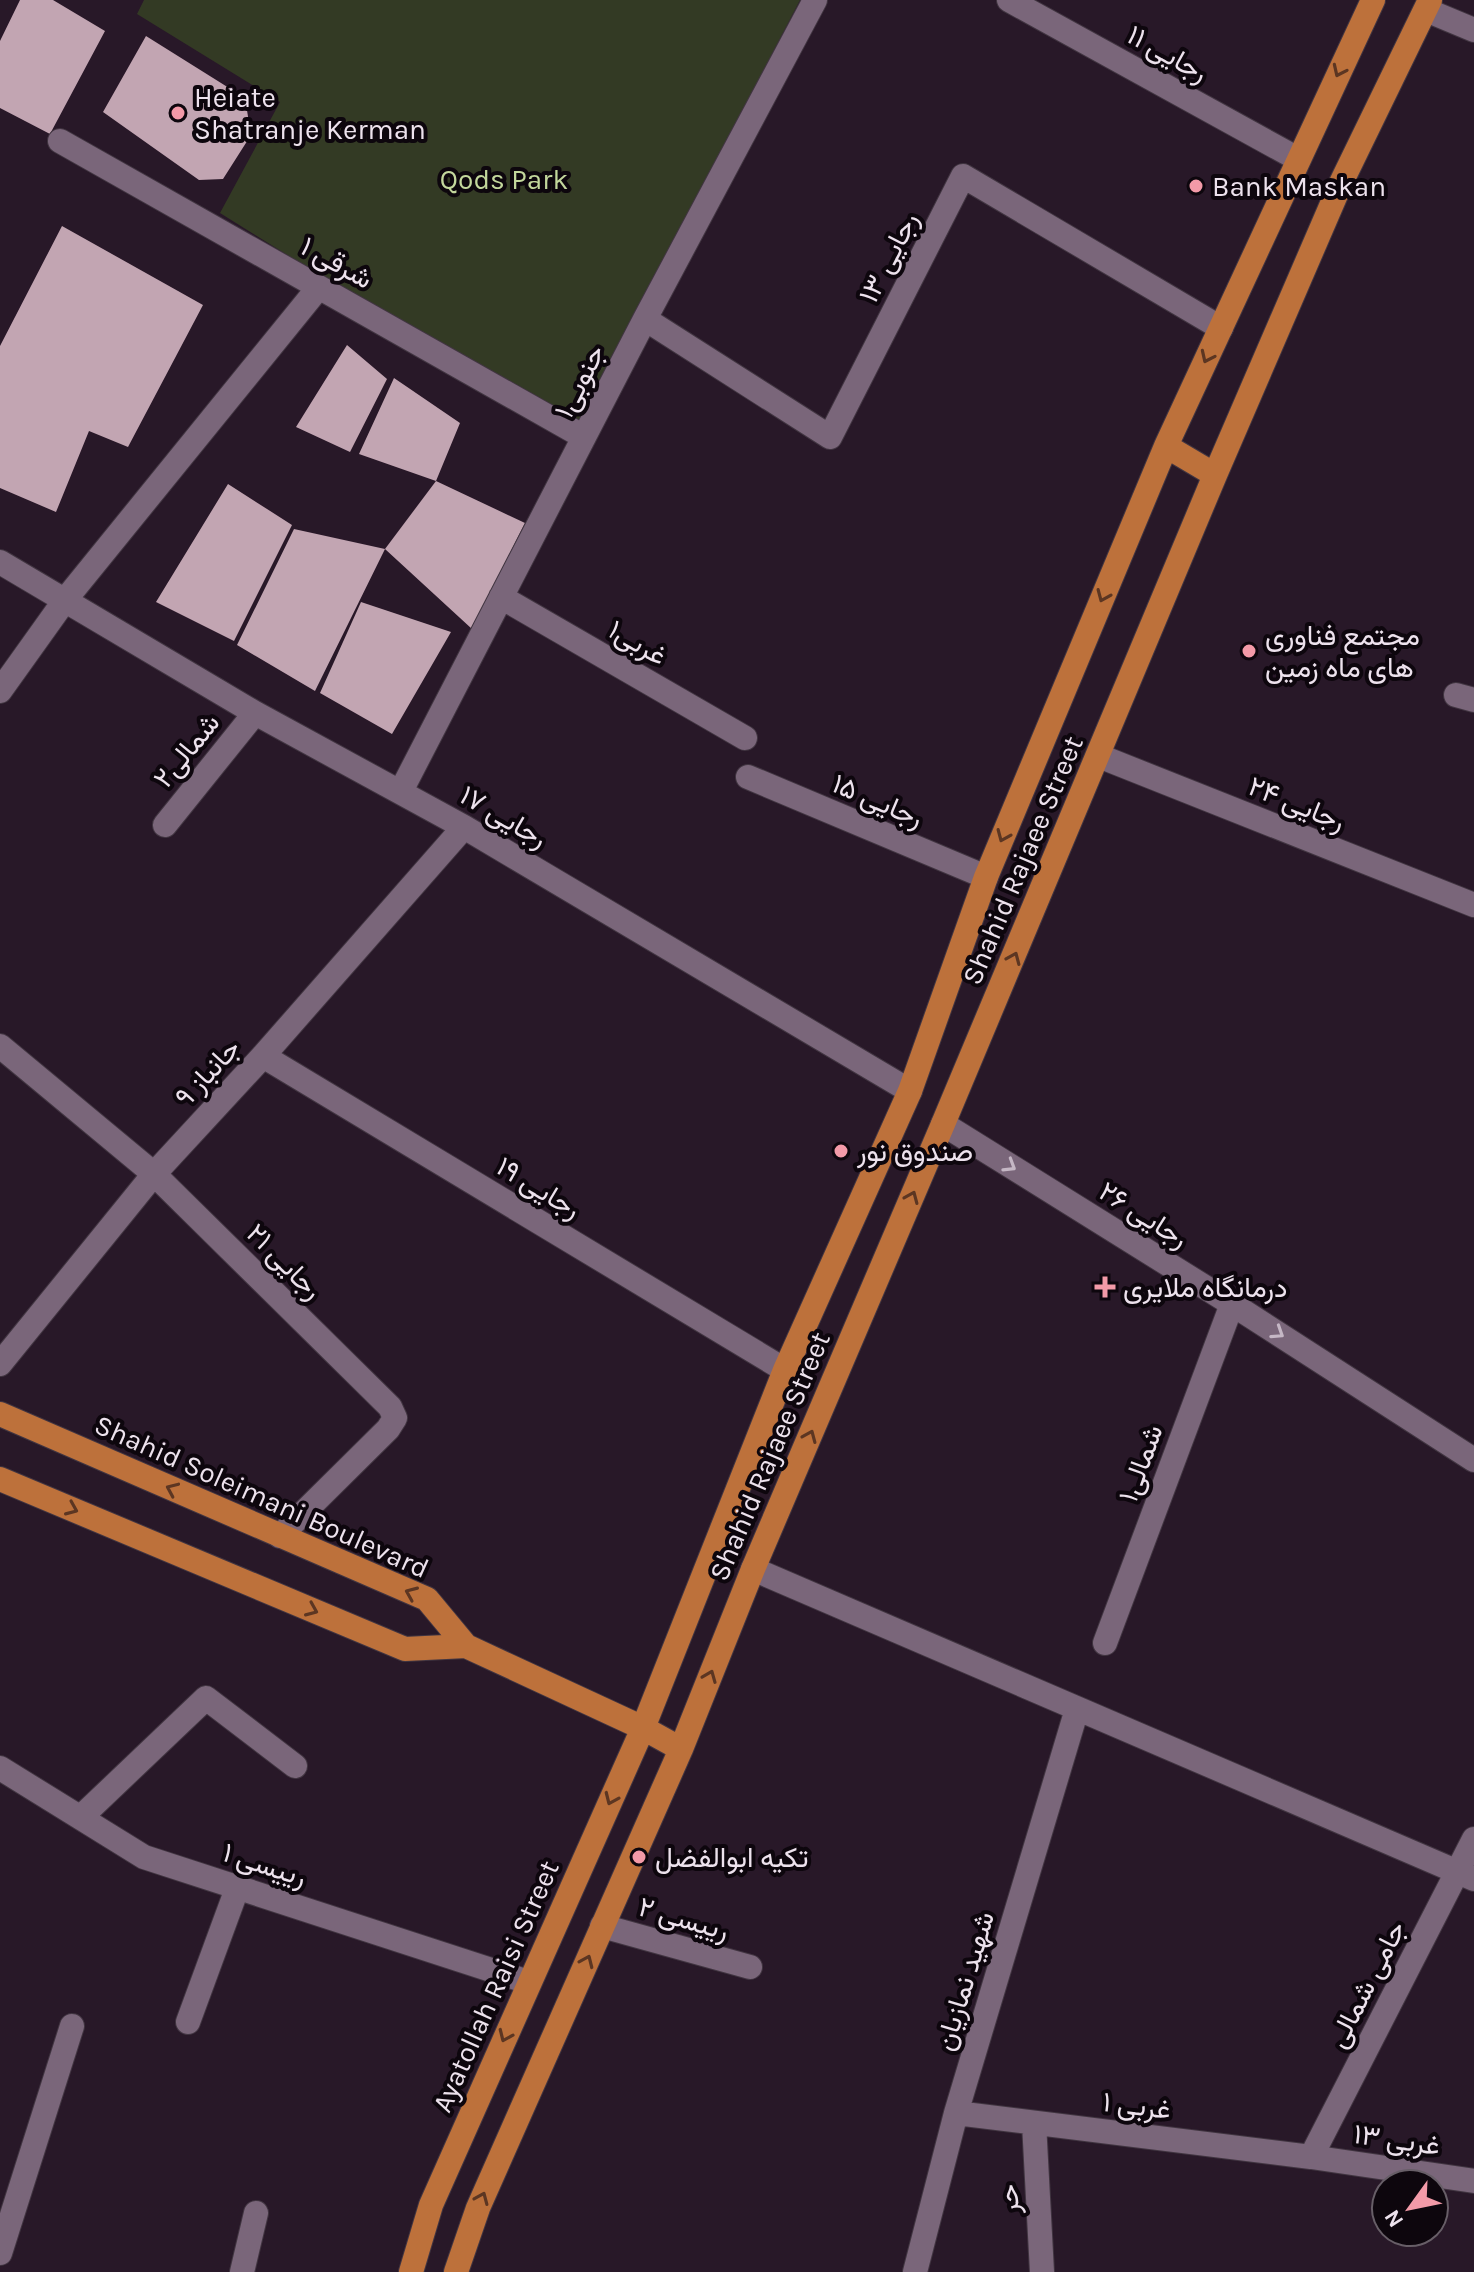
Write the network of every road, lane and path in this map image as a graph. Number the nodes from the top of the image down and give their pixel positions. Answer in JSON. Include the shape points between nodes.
{"nodes":[{"id":1,"x":815,"y":0,"type":"edge"},
{"id":2,"x":1009,"y":0,"type":"edge"},
{"id":3,"x":1373,"y":0,"type":"edge"},
{"id":4,"x":1428,"y":5,"type":"edge"},
{"id":5,"x":1474,"y":30,"type":"edge"},
{"id":6,"x":60,"y":141,"type":"dead end"},
{"id":7,"x":1298,"y":159,"type":"junction"},
{"id":8,"x":319,"y":287,"type":"junction"},
{"id":9,"x":645,"y":319,"type":"junction"},
{"id":10,"x":1221,"y":328,"type":"junction"},
{"id":11,"x":584,"y":437,"type":"junction"},
{"id":12,"x":1166,"y":446,"type":"junction"},
{"id":13,"x":1215,"y":475,"type":"junction"},
{"id":14,"x":0,"y":562,"type":"edge"},
{"id":15,"x":501,"y":597,"type":"junction"},
{"id":16,"x":65,"y":600,"type":"junction"},
{"id":17,"x":0,"y":691,"type":"edge"},
{"id":18,"x":255,"y":713,"type":"junction"},
{"id":19,"x":745,"y":738,"type":"dead end"},
{"id":20,"x":1099,"y":756,"type":"junction"},
{"id":21,"x":748,"y":777,"type":"dead end"},
{"id":22,"x":401,"y":791,"type":"junction"},
{"id":23,"x":165,"y":825,"type":"dead end"},
{"id":24,"x":464,"y":827,"type":"junction"},
{"id":25,"x":986,"y":877,"type":"junction"},
{"id":26,"x":1474,"y":905,"type":"edge"},
{"id":27,"x":0,"y":1046,"type":"edge"},
{"id":28,"x":263,"y":1056,"type":"junction"},
{"id":29,"x":910,"y":1091,"type":"junction"},
{"id":30,"x":943,"y":1124,"type":"junction"},
{"id":31,"x":154,"y":1174,"type":"junction"},
{"id":32,"x":1232,"y":1304,"type":"junction"},
{"id":33,"x":0,"y":1364,"type":"edge"},
{"id":34,"x":785,"y":1370,"type":"junction"},
{"id":35,"x":0,"y":1414,"type":"edge"},
{"id":36,"x":1474,"y":1460,"type":"edge"},
{"id":37,"x":0,"y":1479,"type":"edge"},
{"id":38,"x":280,"y":1536,"type":"junction"},
{"id":39,"x":753,"y":1569,"type":"junction"},
{"id":40,"x":1105,"y":1643,"type":"dead end"},
{"id":41,"x":466,"y":1646,"type":"junction"},
{"id":42,"x":1077,"y":1709,"type":"junction"},
{"id":43,"x":643,"y":1728,"type":"junction"},
{"id":44,"x":681,"y":1749,"type":"junction"},
{"id":45,"x":295,"y":1766,"type":"dead end"},
{"id":46,"x":0,"y":1768,"type":"edge"},
{"id":47,"x":81,"y":1817,"type":"junction"},
{"id":48,"x":1474,"y":1839,"type":"edge"},
{"id":49,"x":1465,"y":1876,"type":"edge"},
{"id":50,"x":238,"y":1886,"type":"junction"},
{"id":51,"x":602,"y":1926,"type":"junction"},
{"id":52,"x":750,"y":1967,"type":"dead end"},
{"id":53,"x":528,"y":1982,"type":"junction"},
{"id":54,"x":188,"y":2022,"type":"dead end"},
{"id":55,"x":72,"y":2026,"type":"dead end"},
{"id":56,"x":956,"y":2113,"type":"junction"},
{"id":57,"x":1034,"y":2123,"type":"junction"},
{"id":58,"x":1311,"y":2157,"type":"junction"},
{"id":59,"x":1474,"y":2181,"type":"edge"},
{"id":60,"x":256,"y":2213,"type":"dead end"},
{"id":61,"x":0,"y":2253,"type":"edge"},
{"id":62,"x":242,"y":2272,"type":"edge"},
{"id":63,"x":411,"y":2272,"type":"edge"},
{"id":64,"x":456,"y":2272,"type":"edge"},
{"id":65,"x":915,"y":2272,"type":"edge"},
{"id":66,"x":1042,"y":2272,"type":"edge"}],
"edges":[{"from":1,"to":9,"type":"street","name":"جنوبی۱"},
{"from":2,"to":7,"type":"street","name":"رجایی ۱۱"},
{"from":3,"to":7,"type":"main road","name":"Shahid Rajaee Street","one_way":true},
{"from":4,"to":5,"type":"street"},
{"from":4,"to":13,"type":"main road","name":"Shahid Rajaee Street","via":[[1341,183]]},
{"from":6,"to":8,"type":"street","name":"شرقی ۱"},
{"from":7,"to":10,"type":"main road","name":"Shahid Rajaee Street"},
{"from":8,"to":11,"type":"street","name":"شرقی ۱"},
{"from":8,"to":16,"type":"street"},
{"from":9,"to":10,"type":"street","name":"رجایی ۱۳","via":[[830,437],[963,176]]},
{"from":9,"to":11,"type":"street","name":"جنوبی۱"},
{"from":10,"to":12,"type":"main road","name":"Shahid Rajaee Street","one_way":true},
{"from":11,"to":15,"type":"street","name":"جنوبی۱"},
{"from":12,"to":13,"type":"main road"},
{"from":12,"to":25,"type":"main road","name":"Shahid Rajaee Street","one_way":true},
{"from":13,"to":20,"type":"main road","name":"Shahid Rajaee Street"},
{"from":14,"to":16,"type":"street","name":"رجایی ۱۷"},
{"from":15,"to":19,"type":"street","name":"غربی۱"},
{"from":15,"to":22,"type":"street","name":"جنوبی۱"},
{"from":16,"to":17,"type":"street"},
{"from":16,"to":18,"type":"street","name":"رجایی ۱۷"},
{"from":18,"to":22,"type":"street","name":"رجایی ۱۷"},
{"from":18,"to":23,"type":"street","name":"شمالی۲"},
{"from":20,"to":26,"type":"street","name":"رجایی ۲۴"},
{"from":30,"to":20,"type":"main road","name":"Shahid Rajaee Street","one_way":true},
{"from":21,"to":25,"type":"street","name":"رجایی ۱۵"},
{"from":22,"to":24,"type":"street","name":"رجایی ۱۷"},
{"from":24,"to":28,"type":"street","name":"جانباز ۹"},
{"from":24,"to":29,"type":"street","name":"رجایی ۱۷"},
{"from":25,"to":29,"type":"main road","name":"Shahid Rajaee Street"},
{"from":27,"to":31,"type":"street","name":"رجایی ۲۱"},
{"from":28,"to":31,"type":"street","name":"جانباز ۹"},
{"from":28,"to":34,"type":"street","name":"رجایی ۱۹"},
{"from":29,"to":34,"type":"main road","name":"Shahid Rajaee Street"},
{"from":30,"to":32,"type":"street","name":"رجایی ۲۶","one_way":true},
{"from":39,"to":30,"type":"main road","name":"Shahid Rajaee Street","one_way":true},
{"from":31,"to":33,"type":"street","name":"جانباز ۹"},
{"from":31,"to":38,"type":"street","name":"رجایی ۲۱","via":[[390,1407],[395,1418]]},
{"from":32,"to":36,"type":"street","name":"رجایی ۲۶","one_way":true},
{"from":32,"to":40,"type":"street","name":"شمالی۱"},
{"from":34,"to":43,"type":"main road","name":"Shahid Rajaee Street"},
{"from":38,"to":35,"type":"main road","name":"Shahid Soleimani Boulevard","one_way":true},
{"from":37,"to":41,"type":"main road","one_way":true,"via":[[405,1649]]},
{"from":41,"to":38,"type":"main road","name":"Shahid Soleimani Boulevard","one_way":true,"via":[[427,1599]]},
{"from":39,"to":42,"type":"street"},
{"from":44,"to":39,"type":"main road","name":"Shahid Rajaee Street","one_way":true},
{"from":41,"to":43,"type":"main road"},
{"from":42,"to":49,"type":"street"},
{"from":42,"to":56,"type":"street","name":"شهید نمازیان"},
{"from":43,"to":44,"type":"main road"},
{"from":43,"to":53,"type":"main road","name":"Ayatollah Raisi Street","one_way":true},
{"from":44,"to":51,"type":"main road"},
{"from":45,"to":47,"type":"street","via":[[206,1698]]},
{"from":46,"to":47,"type":"street","name":"رییسی ۱"},
{"from":47,"to":50,"type":"street","name":"رییسی ۱","via":[[144,1857]]},
{"from":48,"to":49,"type":"street","name":"جامی شمالی"},
{"from":49,"to":58,"type":"street","name":"جامی شمالی"},
{"from":50,"to":53,"type":"street","name":"رییسی ۱"},
{"from":50,"to":54,"type":"street"},
{"from":51,"to":52,"type":"street","name":"رییسی ۲"},
{"from":64,"to":51,"type":"main road","one_way":true,"via":[[478,2208]]},
{"from":53,"to":63,"type":"main road","name":"Ayatollah Raisi Street","one_way":true,"via":[[431,2205]]},
{"from":55,"to":61,"type":"street"},
{"from":56,"to":57,"type":"street","name":"غربی ۱"},
{"from":56,"to":65,"type":"street","name":"شهید نمازیان"},
{"from":57,"to":58,"type":"street","name":"غربی ۱"},
{"from":57,"to":66,"type":"street","name":"حر"},
{"from":58,"to":59,"type":"street","name":"غربی ۱۳"},
{"from":60,"to":62,"type":"street"}]}
